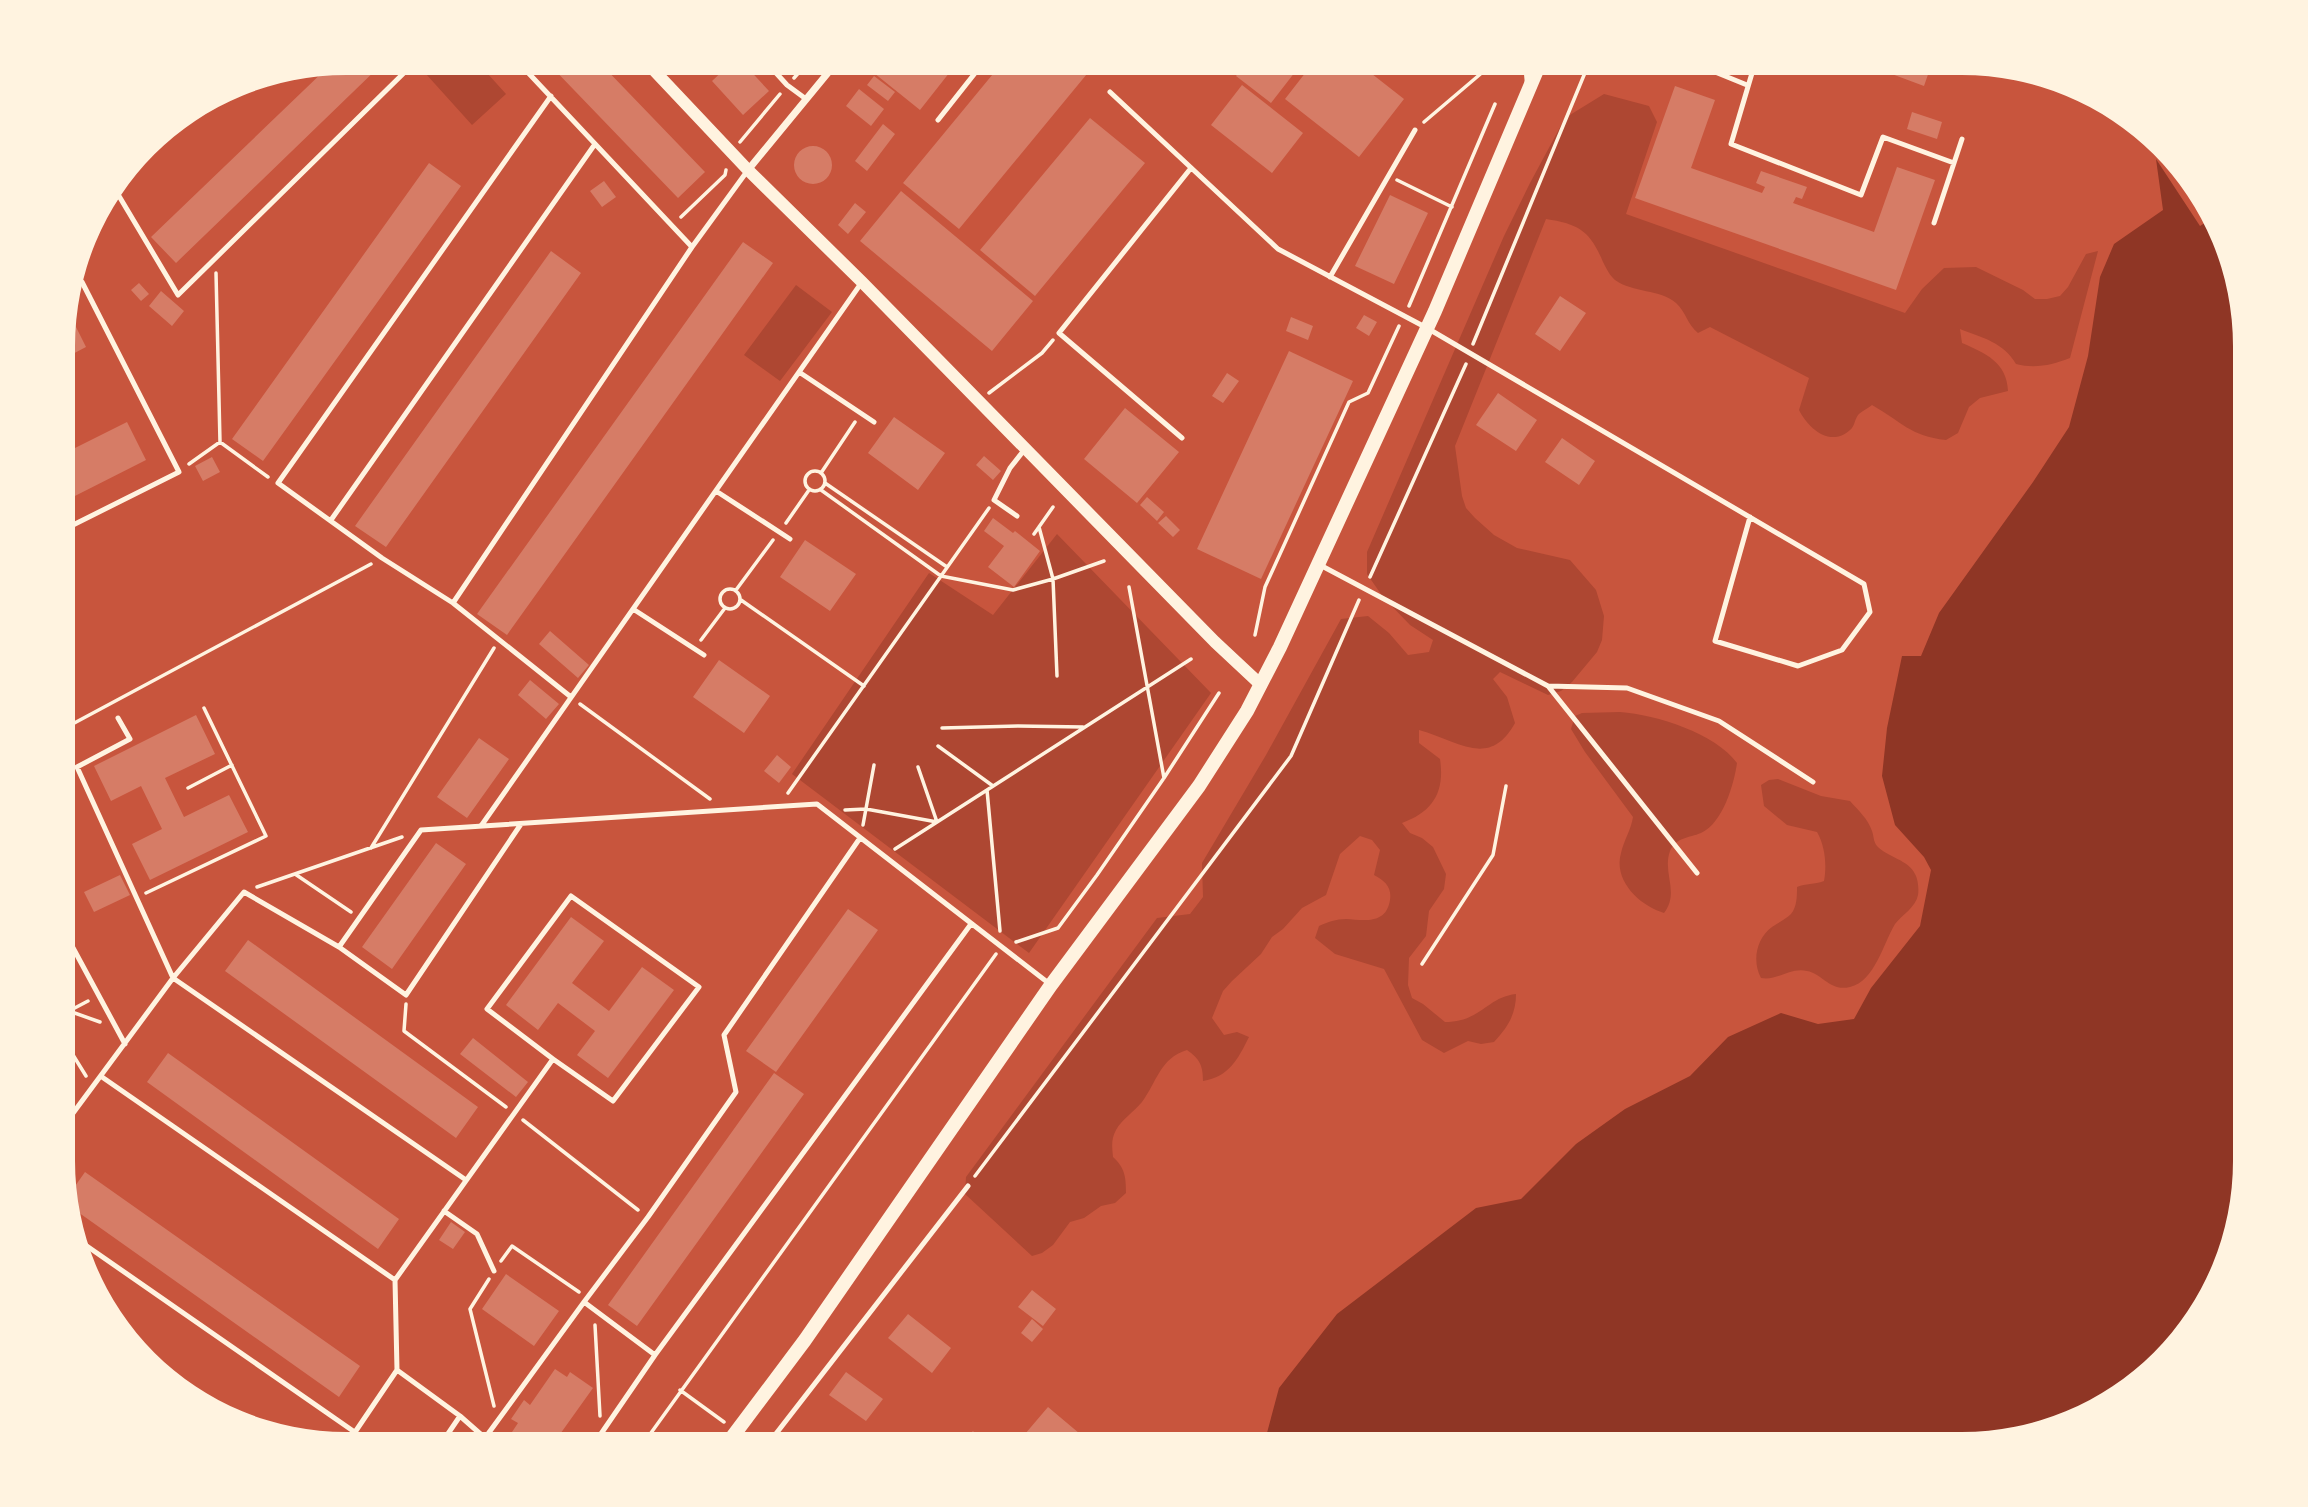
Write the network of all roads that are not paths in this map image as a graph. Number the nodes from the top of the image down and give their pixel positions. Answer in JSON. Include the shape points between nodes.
{"nodes":[{"id":1,"x":402,"y":75,"type":"edge"},
{"id":2,"x":531,"y":75,"type":"edge"},
{"id":3,"x":657,"y":75,"type":"edge"},
{"id":4,"x":778,"y":75,"type":"edge"},
{"id":5,"x":826,"y":75,"type":"edge"},
{"id":6,"x":974,"y":75,"type":"edge"},
{"id":7,"x":1531,"y":75,"type":"edge"},
{"id":8,"x":1535,"y":75,"type":"edge"},
{"id":9,"x":1722,"y":75,"type":"edge"},
{"id":10,"x":1751,"y":75,"type":"edge"},
{"id":11,"x":1531,"y":85,"type":"junction"},
{"id":12,"x":1747,"y":85,"type":"junction"},
{"id":13,"x":1110,"y":93,"type":"dead end"},
{"id":14,"x":551,"y":96,"type":"junction"},
{"id":15,"x":806,"y":99,"type":"junction"},
{"id":16,"x":938,"y":120,"type":"dead end"},
{"id":17,"x":1415,"y":130,"type":"road end"},
{"id":18,"x":1962,"y":139,"type":"dead end"},
{"id":19,"x":595,"y":144,"type":"junction"},
{"id":20,"x":1954,"y":163,"type":"junction"},
{"id":21,"x":1191,"y":168,"type":"junction"},
{"id":22,"x":748,"y":170,"type":"junction"},
{"id":23,"x":120,"y":198,"type":"edge"},
{"id":24,"x":1934,"y":223,"type":"dead end"},
{"id":25,"x":692,"y":247,"type":"junction"},
{"id":26,"x":1330,"y":277,"type":"junction"},
{"id":27,"x":862,"y":282,"type":"junction"},
{"id":28,"x":82,"y":283,"type":"edge"},
{"id":29,"x":1427,"y":328,"type":"junction"},
{"id":30,"x":799,"y":372,"type":"junction"},
{"id":31,"x":874,"y":422,"type":"dead end"},
{"id":32,"x":1182,"y":438,"type":"dead end"},
{"id":33,"x":1026,"y":449,"type":"junction"},
{"id":34,"x":716,"y":491,"type":"junction"},
{"id":35,"x":1017,"y":516,"type":"dead end"},
{"id":36,"x":1750,"y":517,"type":"junction"},
{"id":37,"x":331,"y":520,"type":"junction"},
{"id":38,"x":75,"y":524,"type":"edge"},
{"id":39,"x":790,"y":539,"type":"dead end"},
{"id":40,"x":1318,"y":564,"type":"junction"},
{"id":41,"x":453,"y":603,"type":"junction"},
{"id":42,"x":633,"y":609,"type":"junction"},
{"id":43,"x":705,"y":656,"type":"dead end"},
{"id":44,"x":1261,"y":685,"type":"junction"},
{"id":45,"x":1548,"y":686,"type":"junction"},
{"id":46,"x":571,"y":697,"type":"junction"},
{"id":47,"x":118,"y":718,"type":"dead end"},
{"id":48,"x":1813,"y":782,"type":"dead end"},
{"id":49,"x":521,"y":824,"type":"junction"},
{"id":50,"x":481,"y":827,"type":"junction"},
{"id":51,"x":860,"y":838,"type":"junction"},
{"id":52,"x":1698,"y":873,"type":"dead end"},
{"id":53,"x":971,"y":924,"type":"junction"},
{"id":54,"x":340,"y":947,"type":"junction"},
{"id":55,"x":75,"y":951,"type":"edge"},
{"id":56,"x":173,"y":978,"type":"junction"},
{"id":57,"x":1051,"y":985,"type":"junction"},
{"id":58,"x":125,"y":1044,"type":"junction"},
{"id":59,"x":553,"y":1059,"type":"junction"},
{"id":60,"x":102,"y":1077,"type":"junction"},
{"id":61,"x":75,"y":1111,"type":"edge"},
{"id":62,"x":466,"y":1181,"type":"junction"},
{"id":63,"x":968,"y":1186,"type":"road end"},
{"id":64,"x":444,"y":1211,"type":"junction"},
{"id":65,"x":90,"y":1249,"type":"edge"},
{"id":66,"x":494,"y":1271,"type":"road end"},
{"id":67,"x":395,"y":1280,"type":"junction"},
{"id":68,"x":585,"y":1299,"type":"junction"},
{"id":69,"x":655,"y":1355,"type":"junction"},
{"id":70,"x":397,"y":1370,"type":"junction"},
{"id":71,"x":460,"y":1416,"type":"junction"},
{"id":72,"x":355,"y":1432,"type":"edge"},
{"id":73,"x":357,"y":1432,"type":"edge"},
{"id":74,"x":449,"y":1432,"type":"edge"},
{"id":75,"x":478,"y":1432,"type":"edge"},
{"id":76,"x":490,"y":1432,"type":"edge"},
{"id":77,"x":602,"y":1432,"type":"edge"},
{"id":78,"x":736,"y":1432,"type":"edge"},
{"id":79,"x":777,"y":1432,"type":"edge"}],
"edges":[{"from":1,"to":23,"type":"lane","via":[[178,295]]},
{"from":2,"to":14,"type":"lane"},
{"from":3,"to":22,"type":"street"},
{"from":4,"to":15,"type":"lane"},
{"from":5,"to":15,"type":"street"},
{"from":6,"to":16,"type":"lane"},
{"from":7,"to":11,"type":"street"},
{"from":8,"to":11,"type":"main road"},
{"from":9,"to":12,"type":"lane"},
{"from":10,"to":12,"type":"lane"},
{"from":11,"to":29,"type":"main road"},
{"from":12,"to":20,"type":"lane","via":[[1731,144],[1861,195],[1883,137]]},
{"from":13,"to":21,"type":"lane"},
{"from":14,"to":19,"type":"lane"},
{"from":14,"to":37,"type":"lane","via":[[278,483]]},
{"from":15,"to":22,"type":"street"},
{"from":17,"to":26,"type":"lane"},
{"from":18,"to":20,"type":"lane"},
{"from":19,"to":25,"type":"lane"},
{"from":19,"to":37,"type":"lane"},
{"from":20,"to":24,"type":"lane"},
{"from":21,"to":26,"type":"lane","via":[[1278,249]]},
{"from":21,"to":32,"type":"lane","via":[[1059,333]]},
{"from":22,"to":25,"type":"lane"},
{"from":22,"to":27,"type":"street"},
{"from":25,"to":41,"type":"lane"},
{"from":26,"to":29,"type":"lane"},
{"from":27,"to":30,"type":"lane"},
{"from":27,"to":33,"type":"street"},
{"from":28,"to":38,"type":"lane","via":[[179,472]]},
{"from":29,"to":36,"type":"lane"},
{"from":29,"to":40,"type":"main road"},
{"from":30,"to":31,"type":"lane"},
{"from":30,"to":34,"type":"lane"},
{"from":33,"to":35,"type":"lane","via":[[994,500]]},
{"from":33,"to":44,"type":"street"},
{"from":34,"to":39,"type":"lane"},
{"from":34,"to":42,"type":"lane"},
{"from":36,"to":36,"type":"lane","via":[[1864,584],[1870,612],[1842,650],[1798,666],[1715,640]]},
{"from":37,"to":41,"type":"lane"},
{"from":40,"to":44,"type":"main road"},
{"from":40,"to":45,"type":"lane"},
{"from":41,"to":46,"type":"lane"},
{"from":42,"to":43,"type":"lane"},
{"from":42,"to":46,"type":"lane"},
{"from":44,"to":57,"type":"main road","via":[[1199,786]]},
{"from":45,"to":48,"type":"lane","via":[[1628,688],[1719,720]]},
{"from":45,"to":52,"type":"lane"},
{"from":46,"to":50,"type":"lane"},
{"from":47,"to":56,"type":"lane","via":[[130,739],[77,767]]},
{"from":49,"to":50,"type":"lane"},
{"from":49,"to":51,"type":"lane","via":[[817,804]]},
{"from":49,"to":54,"type":"lane","via":[[406,995]]},
{"from":50,"to":54,"type":"lane","via":[[421,831]]},
{"from":51,"to":53,"type":"lane"},
{"from":51,"to":68,"type":"lane","via":[[724,1035],[736,1092]]},
{"from":53,"to":57,"type":"lane"},
{"from":53,"to":69,"type":"lane"},
{"from":54,"to":56,"type":"lane","via":[[244,892]]},
{"from":55,"to":58,"type":"lane"},
{"from":56,"to":58,"type":"lane"},
{"from":56,"to":62,"type":"lane"},
{"from":57,"to":78,"type":"main road","via":[[805,1340]]},
{"from":58,"to":60,"type":"lane"},
{"from":59,"to":59,"type":"lane","via":[[487,1009],[571,896],[699,986],[613,1101]]},
{"from":59,"to":62,"type":"lane"},
{"from":60,"to":61,"type":"lane"},
{"from":60,"to":67,"type":"lane"},
{"from":62,"to":64,"type":"lane"},
{"from":63,"to":79,"type":"lane"},
{"from":64,"to":66,"type":"lane","via":[[477,1234]]},
{"from":64,"to":67,"type":"lane"},
{"from":65,"to":72,"type":"lane"},
{"from":67,"to":70,"type":"lane"},
{"from":68,"to":69,"type":"lane"},
{"from":68,"to":76,"type":"lane"},
{"from":69,"to":77,"type":"lane"},
{"from":70,"to":71,"type":"lane"},
{"from":70,"to":73,"type":"lane"},
{"from":71,"to":74,"type":"lane"},
{"from":71,"to":75,"type":"lane"}]}
